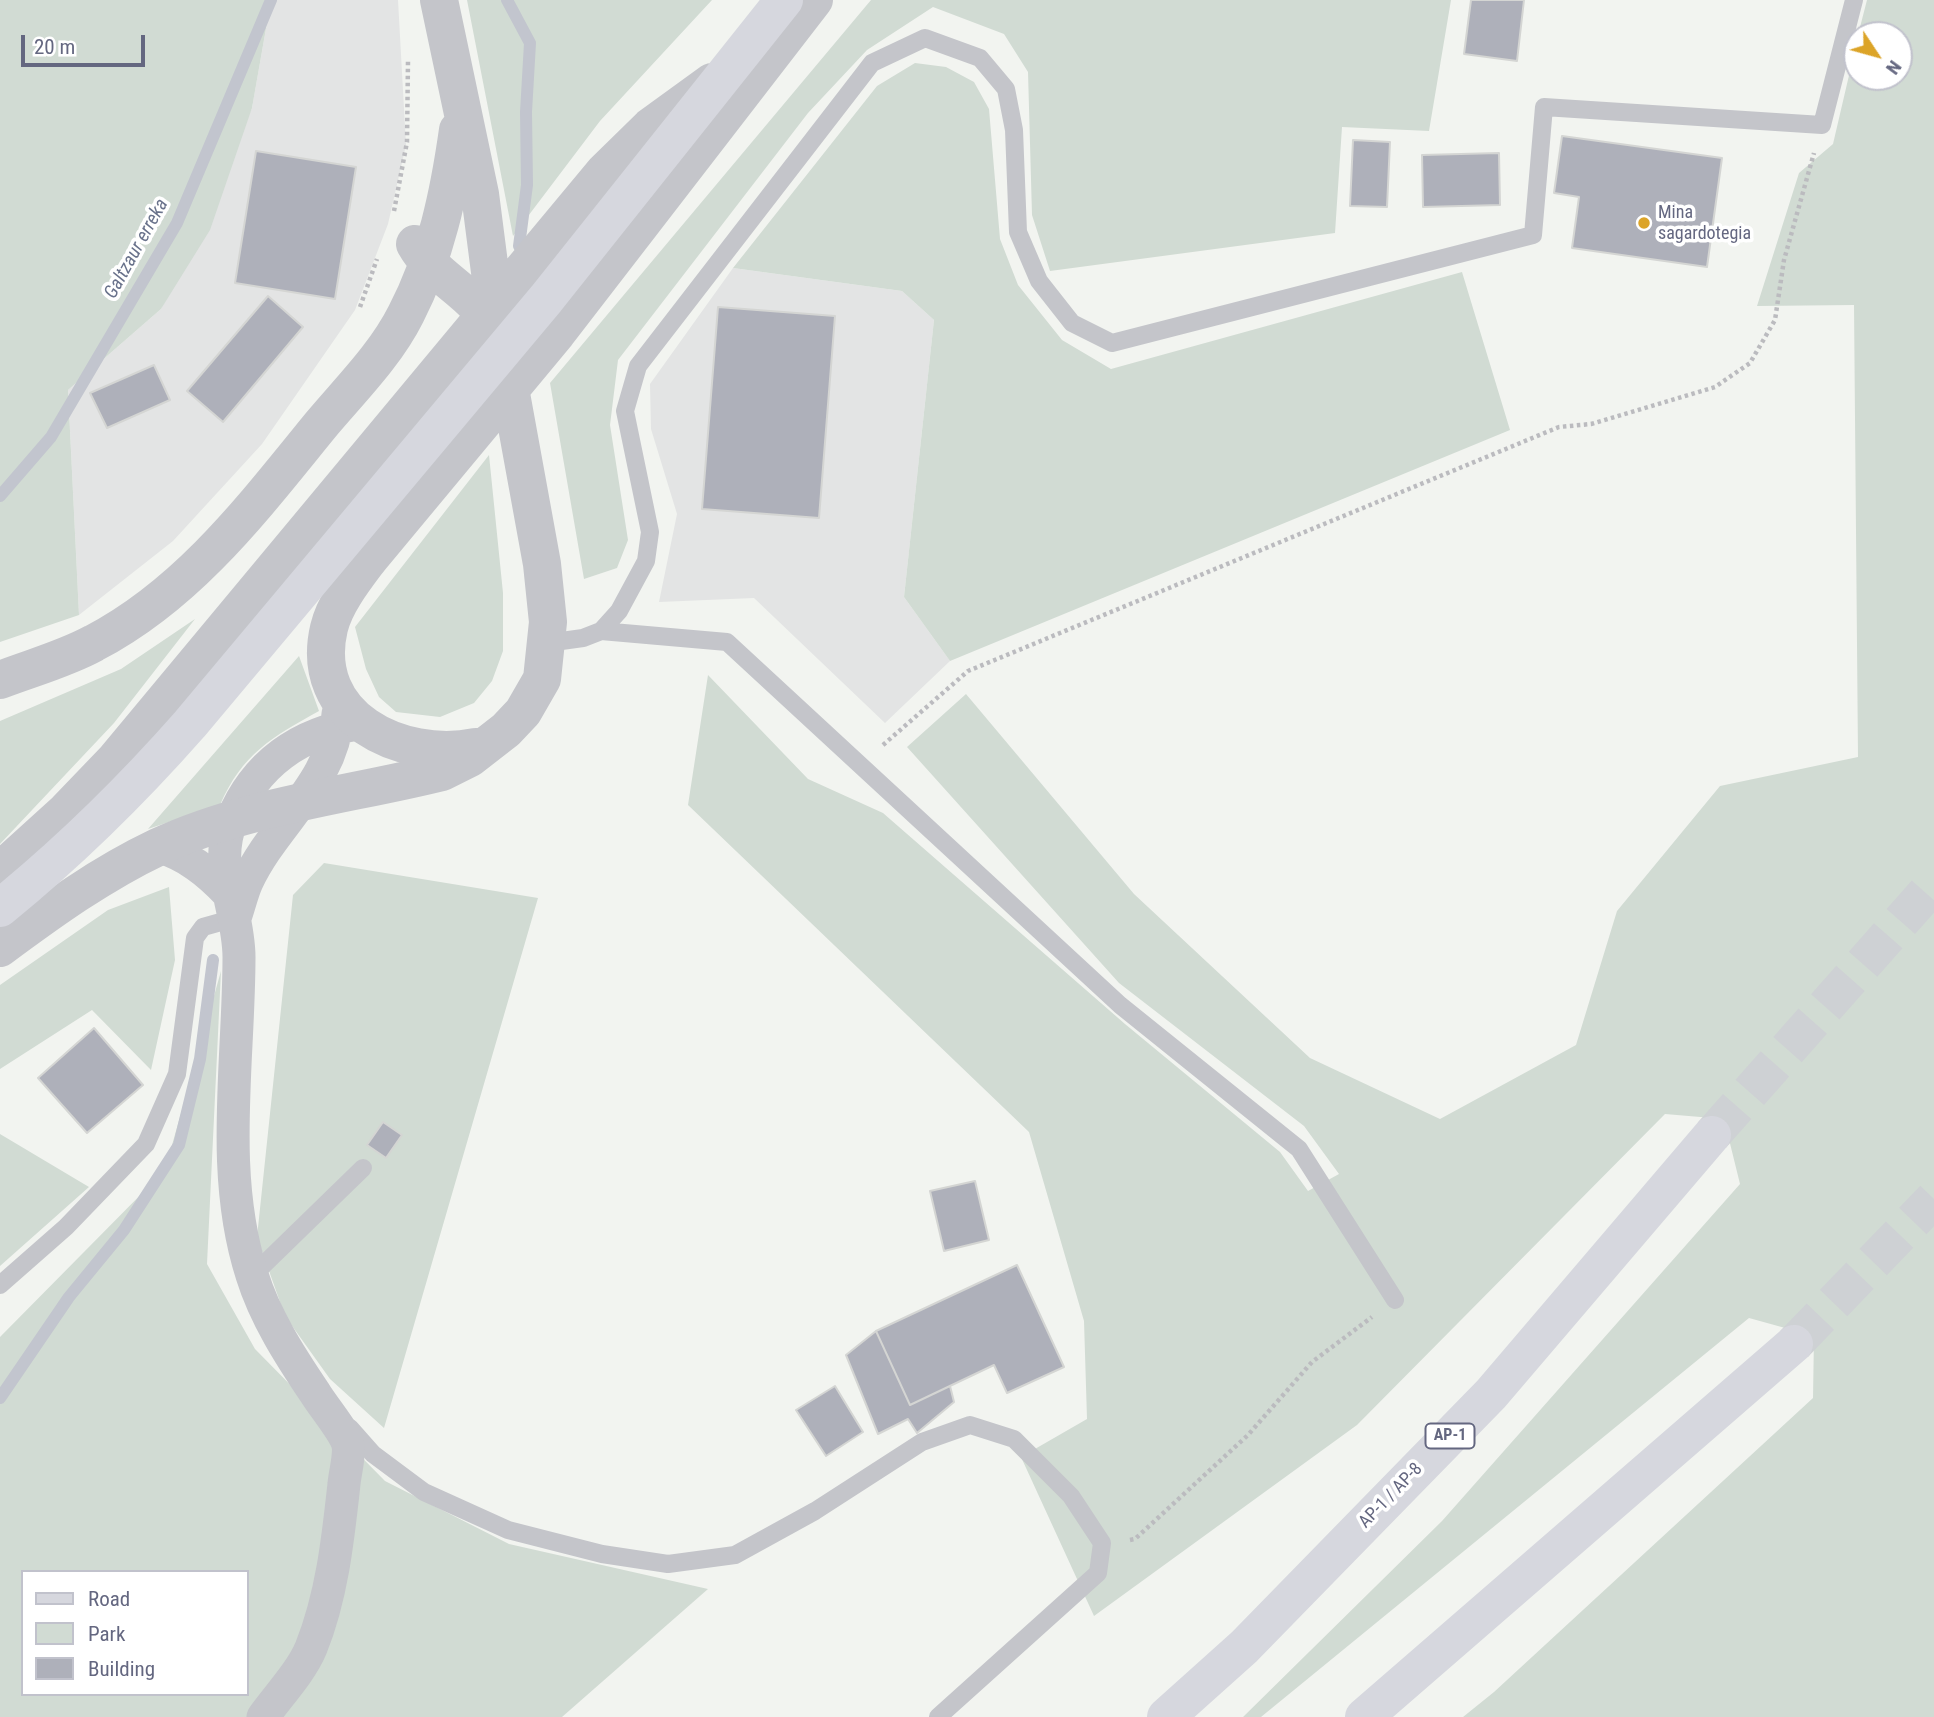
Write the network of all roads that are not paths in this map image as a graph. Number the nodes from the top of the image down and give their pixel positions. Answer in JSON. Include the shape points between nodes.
{"nodes":[{"id":1,"x":784,"y":0,"type":"edge"},
{"id":2,"x":814,"y":0,"type":"edge"},
{"id":3,"x":1854,"y":0,"type":"edge"},
{"id":4,"x":442,"y":16,"type":"edge"},
{"id":5,"x":722,"y":75,"type":"junction"},
{"id":6,"x":462,"y":106,"type":"junction"},
{"id":7,"x":410,"y":241,"type":"junction"},
{"id":8,"x":488,"y":250,"type":"junction"},
{"id":9,"x":477,"y":303,"type":"junction"},
{"id":10,"x":406,"y":315,"type":"junction"},
{"id":11,"x":551,"y":316,"type":"junction"},
{"id":12,"x":505,"y":358,"type":"junction"},
{"id":13,"x":471,"y":412,"type":"junction"},
{"id":14,"x":331,"y":413,"type":"junction"},
{"id":15,"x":601,"y":631,"type":"junction"},
{"id":16,"x":548,"y":643,"type":"junction"},
{"id":17,"x":0,"y":680,"type":"edge"},
{"id":18,"x":345,"y":717,"type":"junction"},
{"id":19,"x":494,"y":740,"type":"junction"},
{"id":20,"x":303,"y":803,"type":"junction"},
{"id":21,"x":230,"y":822,"type":"junction"},
{"id":22,"x":159,"y":847,"type":"junction"},
{"id":23,"x":0,"y":871,"type":"edge"},
{"id":24,"x":232,"y":906,"type":"junction"},
{"id":25,"x":0,"y":908,"type":"edge"},
{"id":26,"x":0,"y":948,"type":"edge"},
{"id":27,"x":1712,"y":1135,"type":"tunnel mouth"},
{"id":28,"x":363,"y":1168,"type":"dead end"},
{"id":29,"x":252,"y":1276,"type":"junction"},
{"id":30,"x":0,"y":1285,"type":"edge"},
{"id":31,"x":1395,"y":1300,"type":"road end"},
{"id":32,"x":1794,"y":1344,"type":"tunnel mouth"},
{"id":33,"x":301,"y":1373,"type":"junction"},
{"id":34,"x":263,"y":1717,"type":"edge"},
{"id":35,"x":938,"y":1717,"type":"edge"},
{"id":36,"x":1166,"y":1717,"type":"edge"},
{"id":37,"x":1364,"y":1717,"type":"edge"}],
"edges":[{"from":1,"to":5,"type":"main road"},
{"from":2,"to":11,"type":"street"},
{"from":3,"to":15,"type":"lane","via":[[1822,125],[1544,107],[1533,235],[1112,343],[1072,323],[1039,281],[1018,232],[1014,130],[1006,89],[980,58],[925,38],[872,62],[638,366],[625,411],[650,532],[646,561],[620,611]]},
{"from":4,"to":6,"type":"street"},
{"from":4,"to":7,"type":"street","via":[[443,82],[433,161]]},
{"from":5,"to":11,"type":"main road"},
{"from":5,"to":23,"type":"street","via":[[650,127],[604,171],[114,760]]},
{"from":6,"to":7,"type":"street","via":[[452,174]]},
{"from":6,"to":8,"type":"street"},
{"from":7,"to":8,"type":"street","via":[[455,233]]},
{"from":7,"to":9,"type":"street"},
{"from":7,"to":10,"type":"street"},
{"from":7,"to":14,"type":"street","via":[[366,353]]},
{"from":8,"to":12,"type":"street"},
{"from":9,"to":10,"type":"street","via":[[435,303]]},
{"from":9,"to":12,"type":"street","via":[[489,318]]},
{"from":10,"to":14,"type":"street"},
{"from":11,"to":13,"type":"main road"},
{"from":12,"to":16,"type":"street","via":[[542,564]]},
{"from":13,"to":18,"type":"street","via":[[329,625],[325,653]]},
{"from":13,"to":25,"type":"main road","via":[[133,788]]},
{"from":14,"to":17,"type":"street","via":[[232,533],[192,573],[94,643]]},
{"from":15,"to":16,"type":"lane"},
{"from":15,"to":31,"type":"lane","via":[[727,642],[1120,1005],[1299,1149]]},
{"from":16,"to":19,"type":"street","via":[[542,680],[533,697]]},
{"from":18,"to":19,"type":"street","via":[[378,735],[433,750],[459,750]]},
{"from":18,"to":20,"type":"street"},
{"from":18,"to":21,"type":"street","via":[[273,759],[253,781]]},
{"from":19,"to":20,"type":"street","via":[[442,772]]},
{"from":20,"to":21,"type":"street"},
{"from":20,"to":24,"type":"street"},
{"from":21,"to":22,"type":"street"},
{"from":21,"to":24,"type":"street","via":[[223,870]]},
{"from":22,"to":24,"type":"street","via":[[196,864]]},
{"from":22,"to":26,"type":"street","via":[[69,898]]},
{"from":24,"to":29,"type":"street","via":[[239,955],[233,1122],[237,1216]]},
{"from":24,"to":30,"type":"lane","via":[[195,938],[177,1074],[146,1144],[66,1227]]},
{"from":27,"to":36,"type":"main road","name":"AP-1 / AP-8","number":"AP-1","via":[[1492,1394],[1244,1647]]},
{"from":28,"to":29,"type":"lane"},
{"from":29,"to":33,"type":"street"},
{"from":32,"to":37,"type":"main road"},
{"from":33,"to":34,"type":"street","via":[[348,1444],[336,1560],[310,1650]]},
{"from":33,"to":35,"type":"lane","via":[[373,1454],[424,1492],[508,1530],[602,1555],[668,1564],[735,1555],[815,1511],[922,1442],[970,1425],[1014,1439],[1071,1496],[1102,1544],[1098,1573]]}]}
